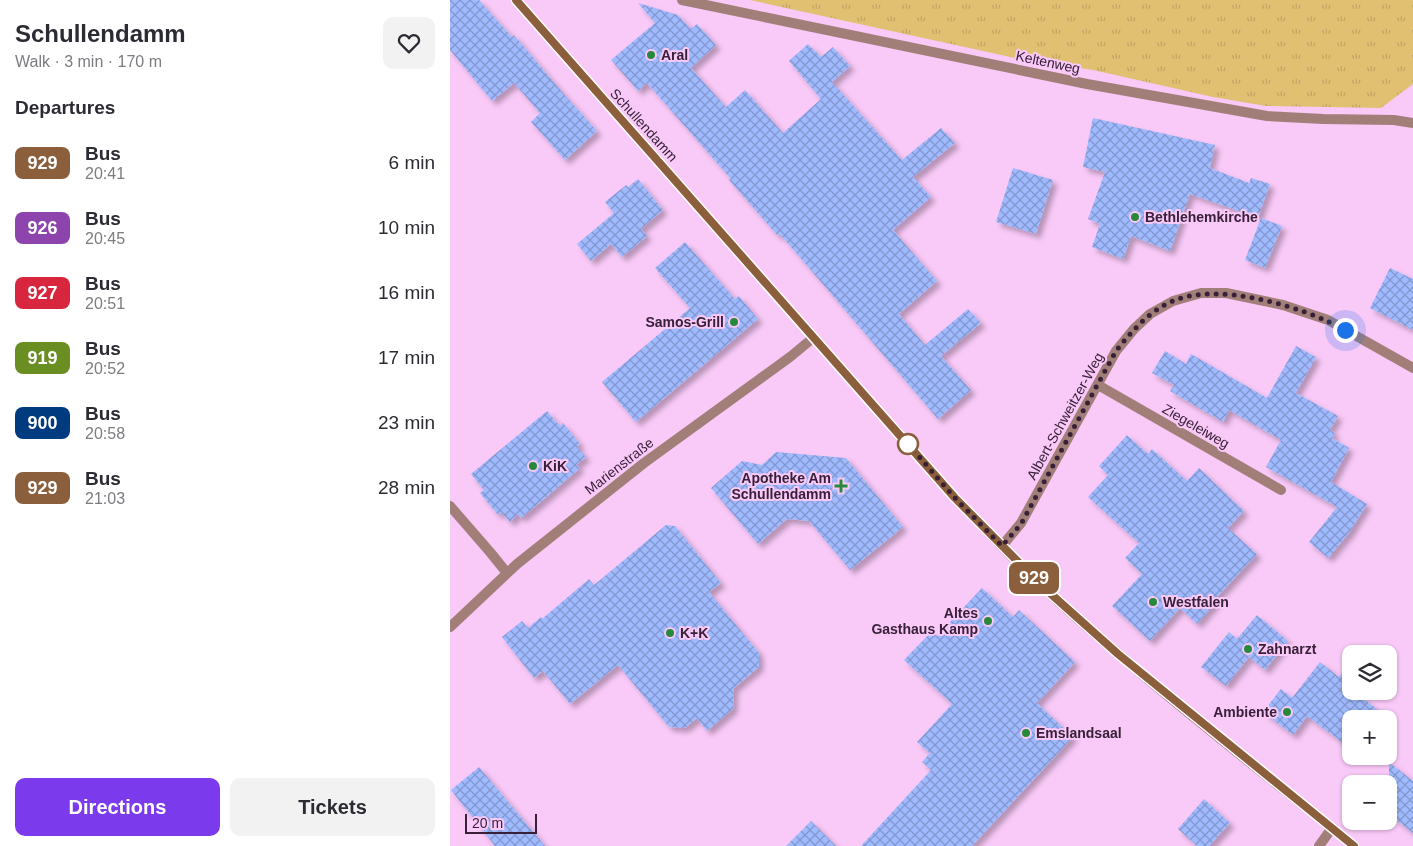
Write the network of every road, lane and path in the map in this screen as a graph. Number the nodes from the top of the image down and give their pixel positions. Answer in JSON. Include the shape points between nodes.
{"nodes":[{"id":1,"x":682,"y":0,"type":"edge"},
{"id":2,"x":522,"y":2,"type":"edge"},
{"id":3,"x":1413,"y":123,"type":"edge"},
{"id":4,"x":813,"y":338,"type":"junction"},
{"id":5,"x":1413,"y":368,"type":"edge"},
{"id":6,"x":1098,"y":386,"type":"junction"},
{"id":7,"x":1281,"y":490,"type":"dead end"},
{"id":8,"x":450,"y":506,"type":"edge"},
{"id":9,"x":1002,"y":546,"type":"junction"},
{"id":10,"x":507,"y":573,"type":"junction"},
{"id":11,"x":450,"y":627,"type":"edge"},
{"id":12,"x":1332,"y":828,"type":"junction"},
{"id":13,"x":1319,"y":846,"type":"edge"},
{"id":14,"x":1354,"y":846,"type":"edge"}],
"edges":[{"from":1,"to":3,"type":"street","name":"Keltenweg","via":[[1087,84],[1268,116]]},
{"from":2,"to":4,"type":"main road","name":"Schullendamm"},
{"from":4,"to":9,"type":"main road","name":"Schullendamm","via":[[955,498]]},
{"from":4,"to":10,"type":"street","name":"Marienstraße","via":[[644,463]]},
{"from":5,"to":6,"type":"street","name":"Albert-Schweitzer-Weg","via":[[1328,320],[1283,305],[1226,293],[1201,293],[1173,300],[1150,314],[1116,351]]},
{"from":6,"to":7,"type":"street","name":"Ziegeleiweg"},
{"from":6,"to":9,"type":"street","name":"Albert-Schweitzer-Weg","via":[[1021,524]]},
{"from":8,"to":10,"type":"street"},
{"from":9,"to":12,"type":"main road","name":"Schullendamm","via":[[1118,654]]},
{"from":10,"to":11,"type":"street","name":"Marienstraße"},
{"from":12,"to":13,"type":"street"},
{"from":12,"to":14,"type":"main road","name":"Schullendamm"}]}
